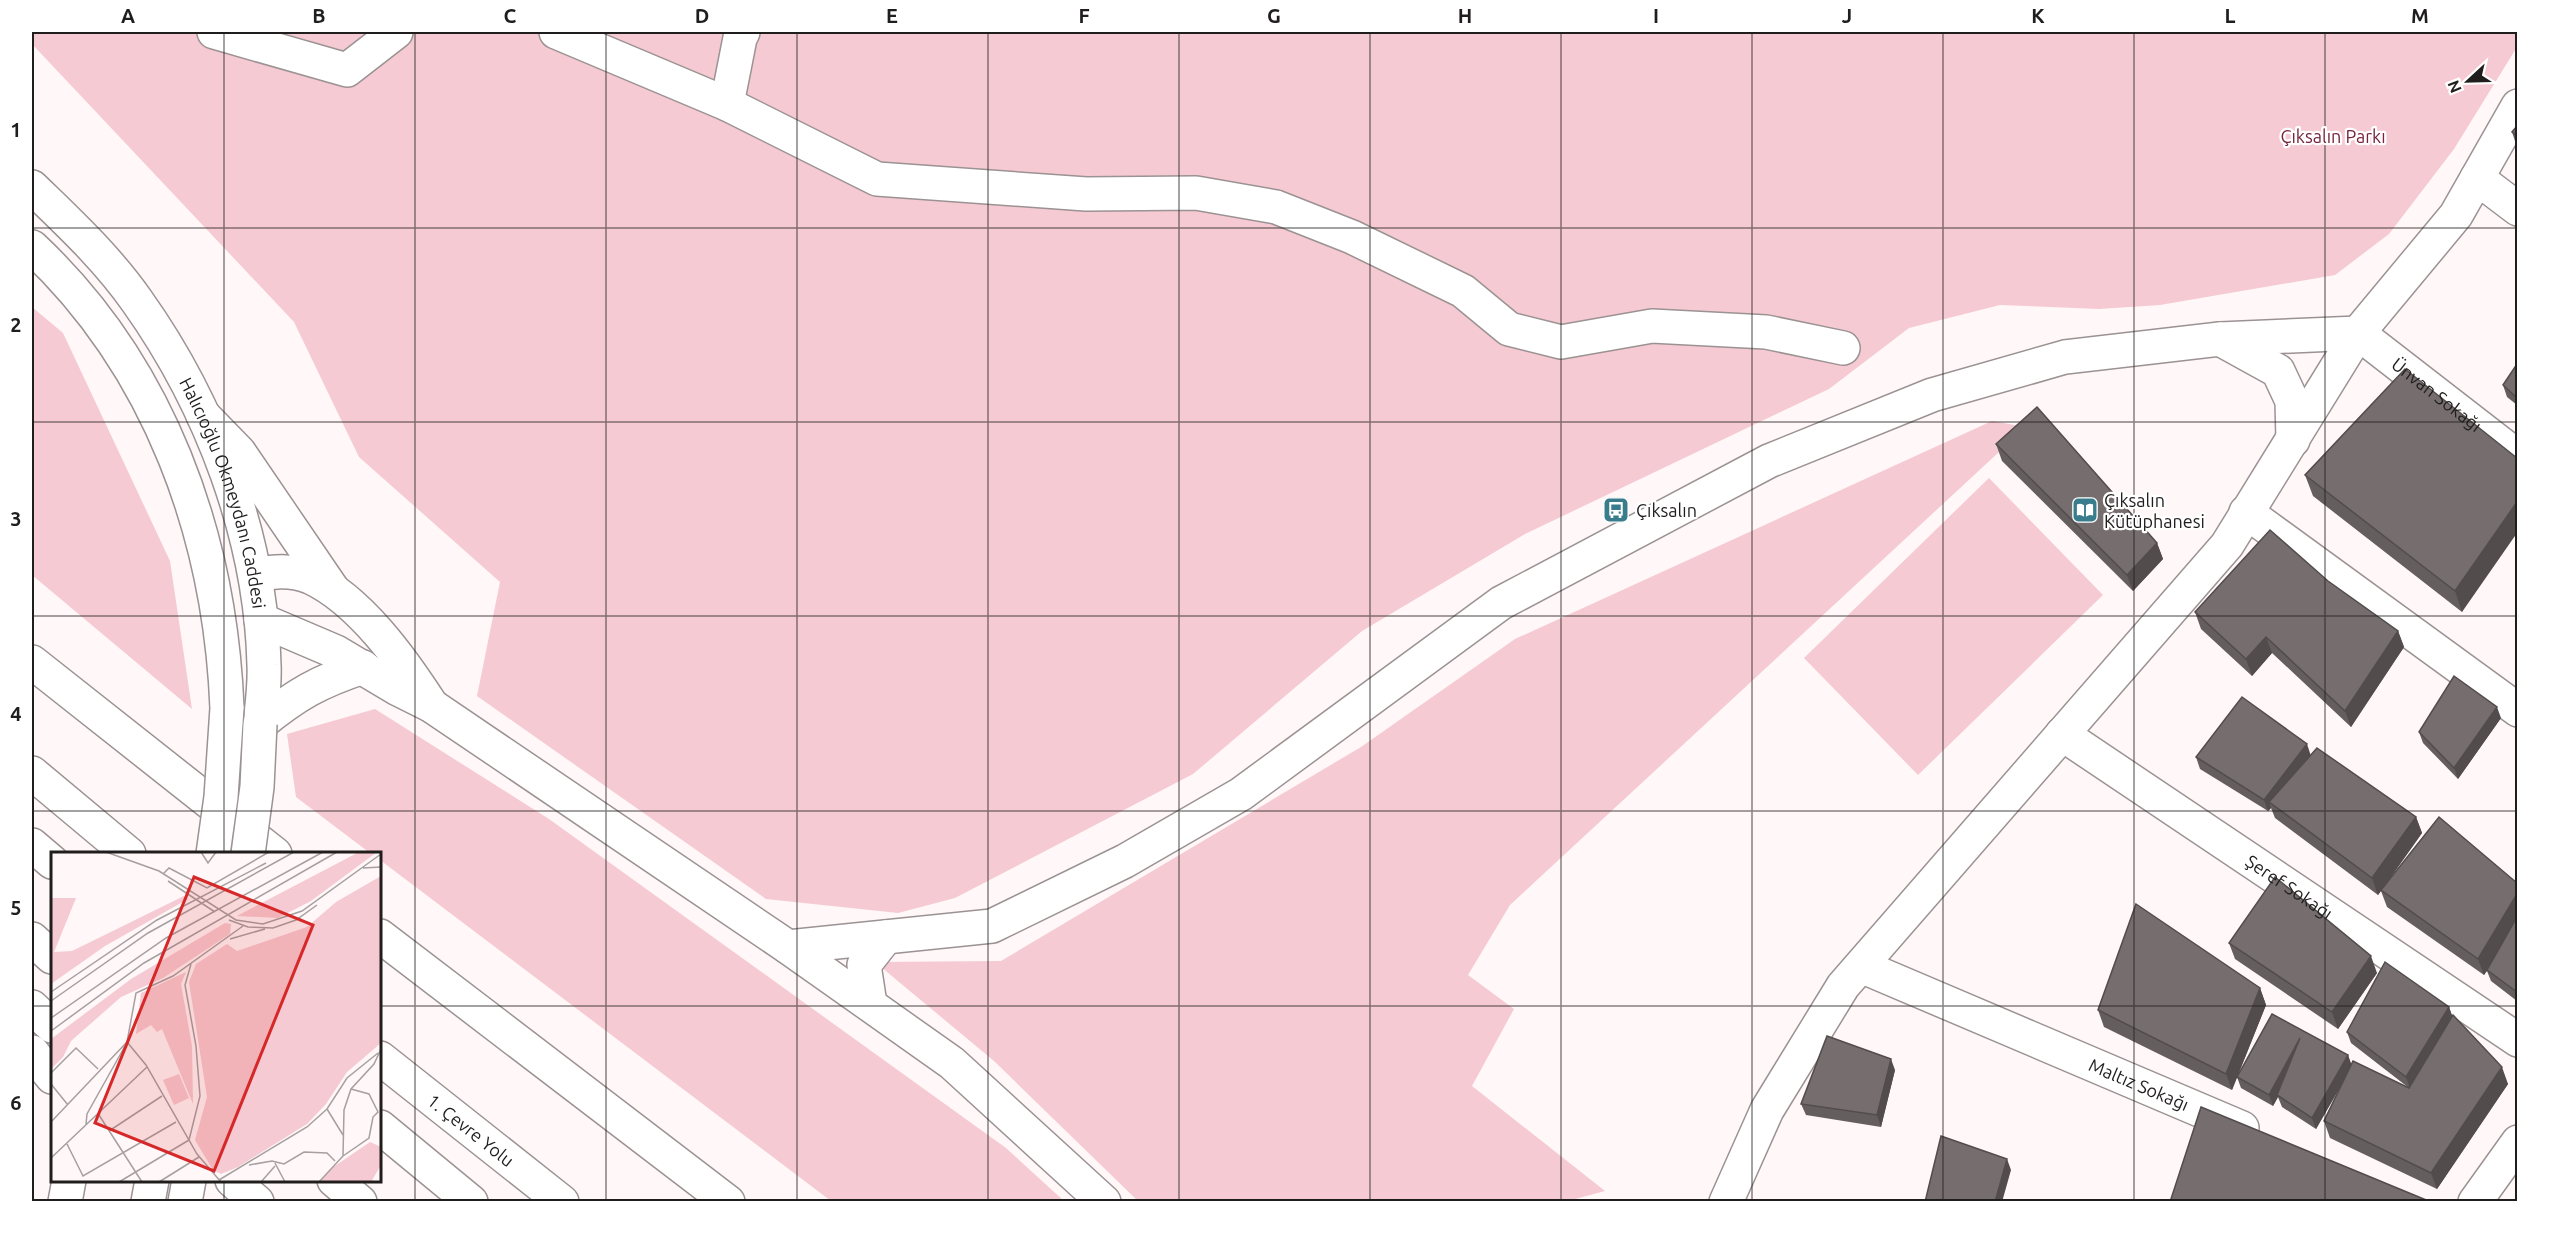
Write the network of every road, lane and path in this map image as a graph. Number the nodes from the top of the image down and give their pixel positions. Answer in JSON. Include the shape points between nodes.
{"nodes":[{"id":1,"x":214,"y":32,"type":"edge"},
{"id":2,"x":396,"y":32,"type":"edge"},
{"id":3,"x":556,"y":32,"type":"edge"},
{"id":4,"x":743,"y":32,"type":"edge"},
{"id":5,"x":727,"y":104,"type":"junction"},
{"id":6,"x":2517,"y":106,"type":"edge"},
{"id":7,"x":2477,"y":178,"type":"junction"},
{"id":8,"x":32,"y":187,"type":"edge"},
{"id":9,"x":2517,"y":209,"type":"edge"},
{"id":10,"x":32,"y":247,"type":"edge"},
{"id":11,"x":2358,"y":333,"type":"junction"},
{"id":12,"x":2220,"y":339,"type":"junction"},
{"id":13,"x":1843,"y":348,"type":"dead end"},
{"id":14,"x":203,"y":414,"type":"junction"},
{"id":15,"x":2293,"y":440,"type":"junction"},
{"id":16,"x":2517,"y":457,"type":"edge"},
{"id":17,"x":2246,"y":512,"type":"junction"},
{"id":18,"x":256,"y":575,"type":"junction"},
{"id":19,"x":334,"y":592,"type":"junction"},
{"id":20,"x":216,"y":597,"type":"junction"},
{"id":21,"x":261,"y":620,"type":"junction"},
{"id":22,"x":32,"y":662,"type":"edge"},
{"id":23,"x":363,"y":667,"type":"junction"},
{"id":24,"x":432,"y":706,"type":"junction"},
{"id":25,"x":2517,"y":710,"type":"edge"},
{"id":26,"x":260,"y":724,"type":"junction"},
{"id":27,"x":2062,"y":734,"type":"junction"},
{"id":28,"x":32,"y":772,"type":"edge"},
{"id":29,"x":32,"y":845,"type":"edge"},
{"id":30,"x":127,"y":852,"type":"edge"},
{"id":31,"x":213,"y":852,"type":"edge"},
{"id":32,"x":248,"y":852,"type":"edge"},
{"id":33,"x":272,"y":852,"type":"edge"},
{"id":34,"x":51,"y":861,"type":"edge"},
{"id":35,"x":381,"y":937,"type":"edge"},
{"id":36,"x":886,"y":937,"type":"junction"},
{"id":37,"x":32,"y":939,"type":"edge"},
{"id":38,"x":788,"y":947,"type":"junction"},
{"id":39,"x":51,"y":956,"type":"edge"},
{"id":40,"x":1861,"y":966,"type":"junction"},
{"id":41,"x":870,"y":1004,"type":"junction"},
{"id":42,"x":32,"y":1007,"type":"edge"},
{"id":43,"x":51,"y":1025,"type":"edge"},
{"id":44,"x":2517,"y":1040,"type":"edge"},
{"id":45,"x":32,"y":1053,"type":"edge"},
{"id":46,"x":381,"y":1059,"type":"edge"},
{"id":47,"x":51,"y":1076,"type":"edge"},
{"id":48,"x":381,"y":1128,"type":"edge"},
{"id":49,"x":2274,"y":1141,"type":"edge"},
{"id":50,"x":2517,"y":1142,"type":"edge"},
{"id":51,"x":69,"y":1182,"type":"edge"},
{"id":52,"x":152,"y":1182,"type":"edge"},
{"id":53,"x":189,"y":1182,"type":"edge"},
{"id":54,"x":234,"y":1182,"type":"edge"},
{"id":55,"x":336,"y":1182,"type":"edge"},
{"id":56,"x":65,"y":1202,"type":"edge"},
{"id":57,"x":148,"y":1202,"type":"edge"},
{"id":58,"x":185,"y":1202,"type":"edge"},
{"id":59,"x":257,"y":1202,"type":"edge"},
{"id":60,"x":360,"y":1202,"type":"edge"},
{"id":61,"x":471,"y":1202,"type":"edge"},
{"id":62,"x":562,"y":1202,"type":"edge"},
{"id":63,"x":728,"y":1202,"type":"edge"},
{"id":64,"x":1104,"y":1202,"type":"edge"},
{"id":65,"x":1726,"y":1202,"type":"edge"},
{"id":66,"x":2475,"y":1202,"type":"edge"}],
"edges":[{"from":1,"to":2,"type":"main road","via":[[347,70]]},
{"from":3,"to":5,"type":"main road"},
{"from":4,"to":5,"type":"main road"},
{"from":5,"to":13,"type":"main road","via":[[878,179],[1086,194],[1196,193],[1276,207],[1352,237],[1464,291],[1509,328],[1561,342],[1652,326],[1766,332]]},
{"from":6,"to":7,"type":"main road"},
{"from":7,"to":9,"type":"main road"},
{"from":7,"to":11,"type":"main road","via":[[2456,215]]},
{"from":8,"to":14,"type":"main road","name":"Halıcıoğlu Okmeydanı Caddesi","via":[[84,238],[135,299],[166,343]]},
{"from":10,"to":20,"type":"main road","name":"Halıcıoğlu Okmeydanı Caddesi","via":[[100,322],[136,376],[171,447]]},
{"from":11,"to":12,"type":"main road"},
{"from":11,"to":15,"type":"main road"},
{"from":11,"to":16,"type":"main road","name":"Ünvan Sokağı"},
{"from":12,"to":15,"type":"main road","via":[[2278,371],[2292,401]]},
{"from":12,"to":36,"type":"main road","via":[[2065,357],[1932,395],[1769,461],[1501,603],[1240,794],[1125,861],[992,926]]},
{"from":14,"to":18,"type":"main road","name":"Halıcıoğlu Okmeydanı Caddesi","via":[[227,476]]},
{"from":14,"to":19,"type":"main road","via":[[239,452]]},
{"from":15,"to":17,"type":"main road"},
{"from":17,"to":25,"type":"main road"},
{"from":17,"to":27,"type":"main road","via":[[2227,545]]},
{"from":18,"to":19,"type":"main road","via":[[290,572],[309,577]]},
{"from":18,"to":20,"type":"main road"},
{"from":18,"to":21,"type":"main road","name":"Halıcıoğlu Okmeydanı Caddesi"},
{"from":19,"to":24,"type":"main road","via":[[405,663]]},
{"from":20,"to":21,"type":"main road"},
{"from":20,"to":31,"type":"main road","name":"Halıcıoğlu Okmeydanı Caddesi","bridge":true,"via":[[225,654],[227,708]]},
{"from":21,"to":23,"type":"main road"},
{"from":21,"to":26,"type":"main road","name":"Halıcıoğlu Okmeydanı Caddesi","via":[[265,667]]},
{"from":22,"to":33,"type":"main road"},
{"from":23,"to":24,"type":"main road"},
{"from":23,"to":26,"type":"main road","via":[[292,698]]},
{"from":24,"to":38,"type":"main road"},
{"from":26,"to":32,"type":"main road","name":"Halıcıoğlu Okmeydanı Caddesi","bridge":true},
{"from":27,"to":40,"type":"main road"},
{"from":27,"to":44,"type":"main road","name":"Şeref Sokağı"},
{"from":28,"to":30,"type":"main road"},
{"from":29,"to":34,"type":"main road"},
{"from":35,"to":63,"type":"main road"},
{"from":36,"to":38,"type":"main road"},
{"from":36,"to":41,"type":"main road","via":[[864,965]]},
{"from":37,"to":39,"type":"main road"},
{"from":38,"to":41,"type":"main road"},
{"from":40,"to":49,"type":"main road","name":"Maltız Sokağı"},
{"from":40,"to":65,"type":"main road","via":[[1843,986],[1767,1110]]},
{"from":41,"to":64,"type":"main road","via":[[952,1063]]},
{"from":42,"to":43,"type":"main road"},
{"from":45,"to":47,"type":"main road"},
{"from":46,"to":62,"type":"main road","name":"1. Çevre Yolu"},
{"from":48,"to":61,"type":"main road"},
{"from":50,"to":66,"type":"main road"},
{"from":51,"to":56,"type":"main road"},
{"from":52,"to":57,"type":"main road"},
{"from":53,"to":58,"type":"main road"},
{"from":54,"to":59,"type":"main road"},
{"from":55,"to":60,"type":"main road"}]}
